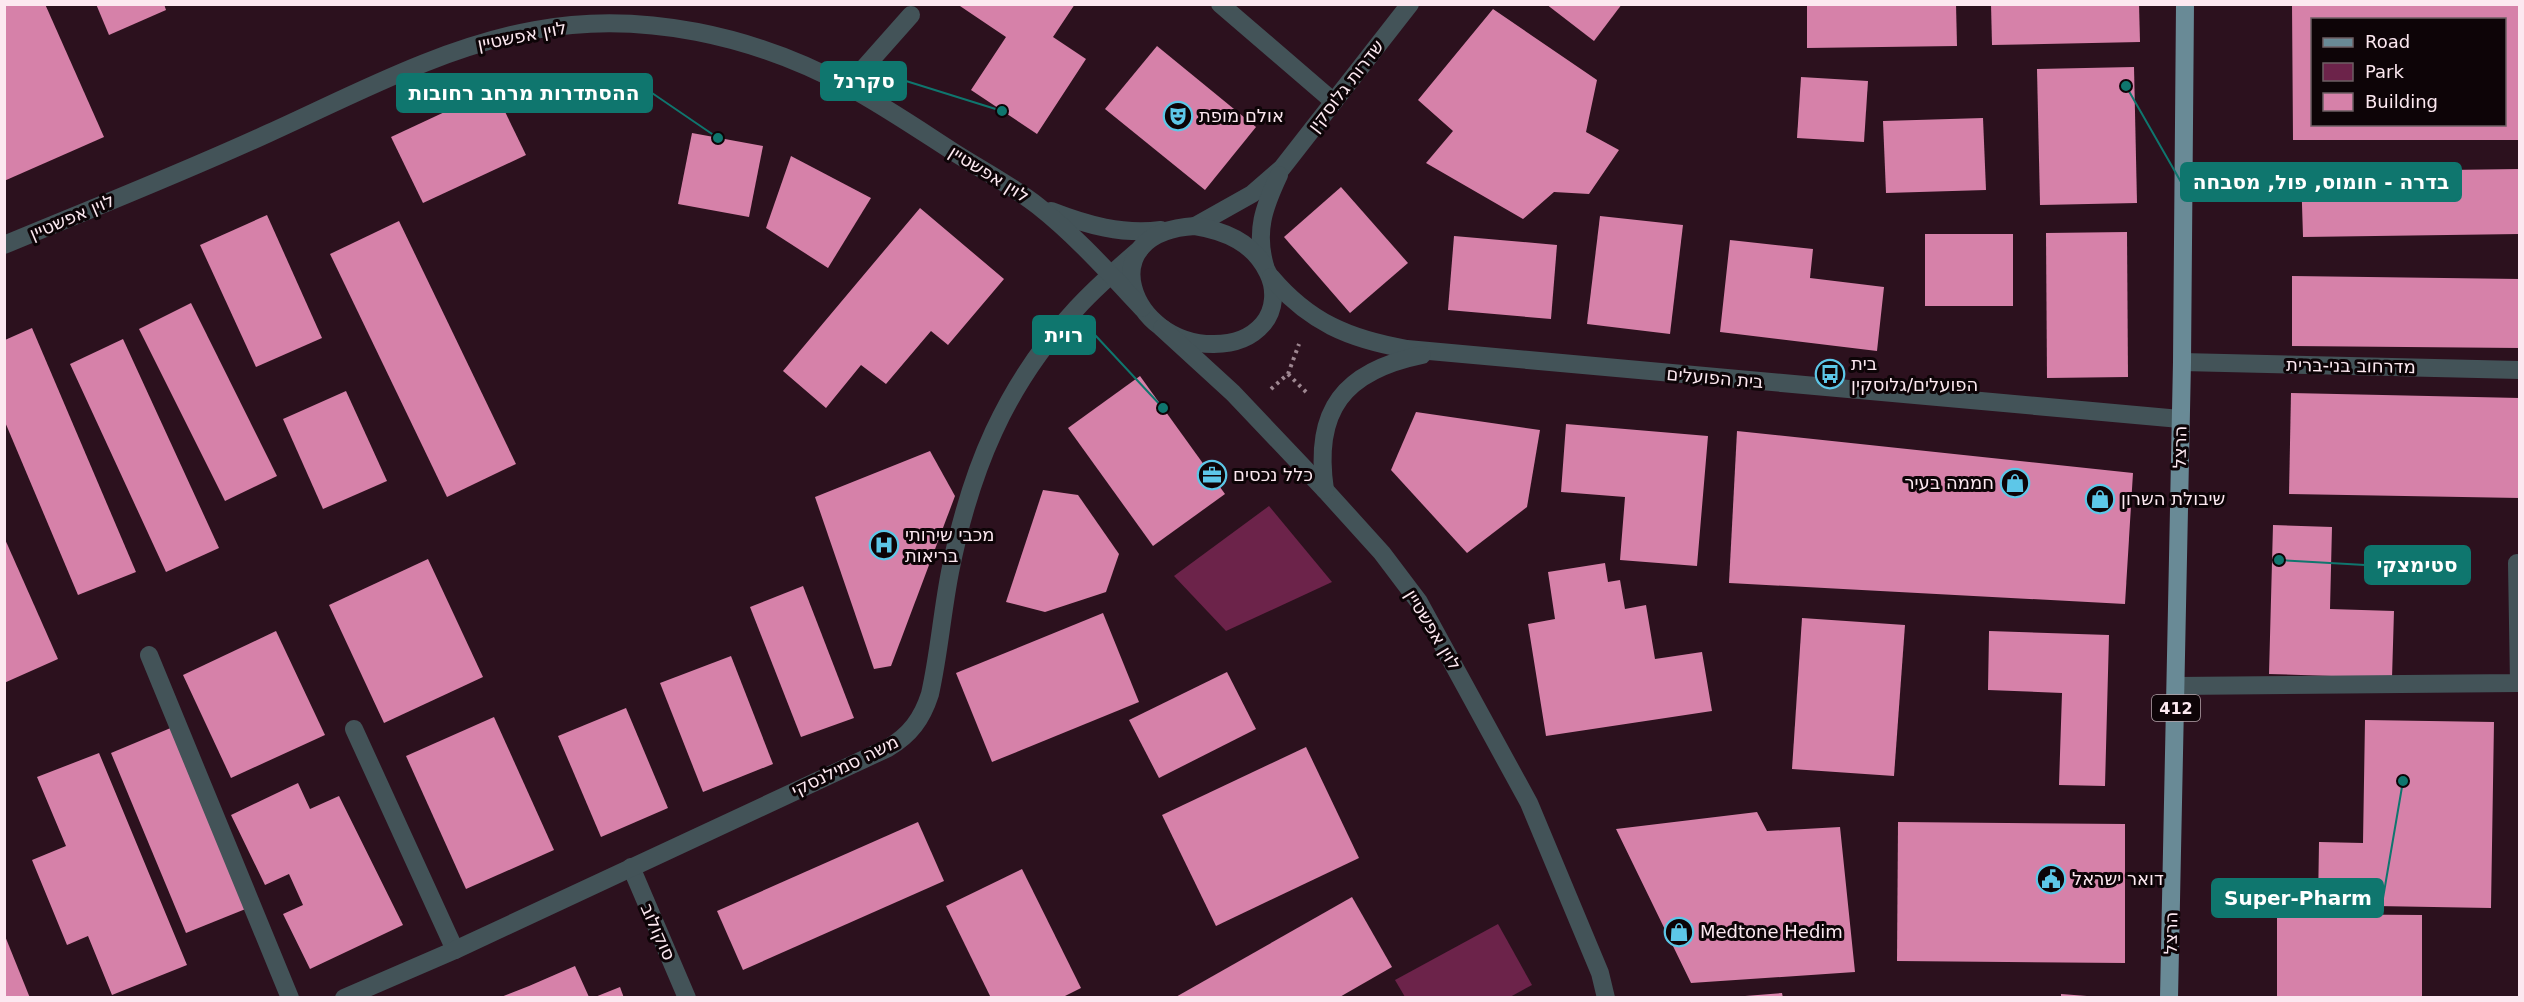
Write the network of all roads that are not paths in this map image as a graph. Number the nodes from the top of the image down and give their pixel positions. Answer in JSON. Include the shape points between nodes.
{"nodes":[{"id":1,"x":1220,"y":4,"type":"edge"},
{"id":2,"x":1410,"y":4,"type":"edge"},
{"id":3,"x":2186,"y":4,"type":"edge"},
{"id":4,"x":911,"y":15,"type":"dead end"},
{"id":5,"x":848,"y":86,"type":"junction"},
{"id":6,"x":1334,"y":102,"type":"junction"},
{"id":7,"x":1282,"y":168,"type":"junction"},
{"id":8,"x":1036,"y":204,"type":"junction"},
{"id":9,"x":1195,"y":226,"type":"junction"},
{"id":10,"x":1169,"y":229,"type":"junction"},
{"id":11,"x":4,"y":245,"type":"edge"},
{"id":12,"x":1140,"y":249,"type":"junction"},
{"id":13,"x":1268,"y":272,"type":"junction"},
{"id":14,"x":1112,"y":274,"type":"junction"},
{"id":15,"x":1142,"y":308,"type":"junction"},
{"id":16,"x":1162,"y":328,"type":"junction"},
{"id":17,"x":1435,"y":352,"type":"junction"},
{"id":18,"x":2182,"y":362,"type":"junction"},
{"id":19,"x":2520,"y":370,"type":"edge"},
{"id":20,"x":2180,"y":419,"type":"junction"},
{"id":21,"x":1324,"y":490,"type":"junction"},
{"id":22,"x":2517,"y":563,"type":"dead end"},
{"id":23,"x":149,"y":655,"type":"dead end"},
{"id":24,"x":2176,"y":686,"type":"junction"},
{"id":25,"x":354,"y":729,"type":"dead end"},
{"id":26,"x":631,"y":867,"type":"junction"},
{"id":27,"x":455,"y":950,"type":"junction"},
{"id":28,"x":290,"y":998,"type":"edge"},
{"id":29,"x":344,"y":998,"type":"edge"},
{"id":30,"x":687,"y":998,"type":"edge"},
{"id":31,"x":1606,"y":998,"type":"edge"},
{"id":32,"x":2169,"y":998,"type":"edge"}],
"edges":[{"from":1,"to":6,"type":"street"},
{"from":2,"to":6,"type":"street","name":"שדרות גלוסקין"},
{"from":3,"to":18,"type":"main road","name":"הרצל","number":"412"},
{"from":4,"to":5,"type":"street"},
{"from":5,"to":8,"type":"street","name":"לוין אפשטיין"},
{"from":5,"to":11,"type":"street","name":"לוין אפשטיין","via":[[746,44],[664,26],[601,23],[536,29],[471,46],[404,72],[250,142]]},
{"from":6,"to":7,"type":"street","name":"שדרות גלוסקין"},
{"from":7,"to":9,"type":"street","name":"שדרות גלוסקין","via":[[1252,194]]},
{"from":7,"to":13,"type":"street","name":"שדרות גלוסקין","via":[[1262,222],[1260,246]]},
{"from":8,"to":10,"type":"street","name":"לוין אפשטיין","via":[[1079,222],[1111,229]]},
{"from":8,"to":14,"type":"street","name":"לוין אפשטיין"},
{"from":9,"to":10,"type":"street"},
{"from":9,"to":13,"type":"street","via":[[1236,238],[1248,246]]},
{"from":10,"to":12,"type":"street","via":[[1147,240]]},
{"from":12,"to":14,"type":"street","name":"משה סמילנסקי"},
{"from":12,"to":15,"type":"street","via":[[1134,259],[1131,282]]},
{"from":13,"to":16,"type":"street","via":[[1274,300],[1271,311],[1265,322],[1247,337],[1224,344],[1196,343]]},
{"from":13,"to":17,"type":"street","name":"בית הפועלים","via":[[1286,296],[1337,330],[1381,345]]},
{"from":14,"to":15,"type":"street","name":"לוין אפשטיין"},
{"from":14,"to":26,"type":"street","name":"משה סמילנסקי","via":[[1048,341],[1022,377],[987,445],[960,525],[930,694],[913,729],[888,748]]},
{"from":15,"to":16,"type":"street"},
{"from":16,"to":21,"type":"street","name":"לוין אפשטיין","via":[[1248,408]]},
{"from":17,"to":20,"type":"street","name":"בית הפועלים"},
{"from":17,"to":21,"type":"street","via":[[1377,368],[1341,396],[1323,436],[1320,462]]},
{"from":18,"to":19,"type":"street","name":"מדרחוב בני-ברית"},
{"from":18,"to":20,"type":"main road","name":"הרצל","number":"412"},
{"from":20,"to":24,"type":"main road","name":"הרצל","number":"412"},
{"from":21,"to":31,"type":"street","name":"לוין אפשטיין","via":[[1394,568],[1443,643],[1529,803],[1596,963]]},
{"from":22,"to":24,"type":"street","via":[[2518,683]]},
{"from":23,"to":28,"type":"street"},
{"from":24,"to":32,"type":"main road","name":"הרצל","number":"412"},
{"from":25,"to":27,"type":"street"},
{"from":26,"to":27,"type":"street","name":"משה סמילנסקי"},
{"from":26,"to":30,"type":"street","name":"סוקולוב"},
{"from":27,"to":29,"type":"street","name":"משה סמילנסקי"}]}
